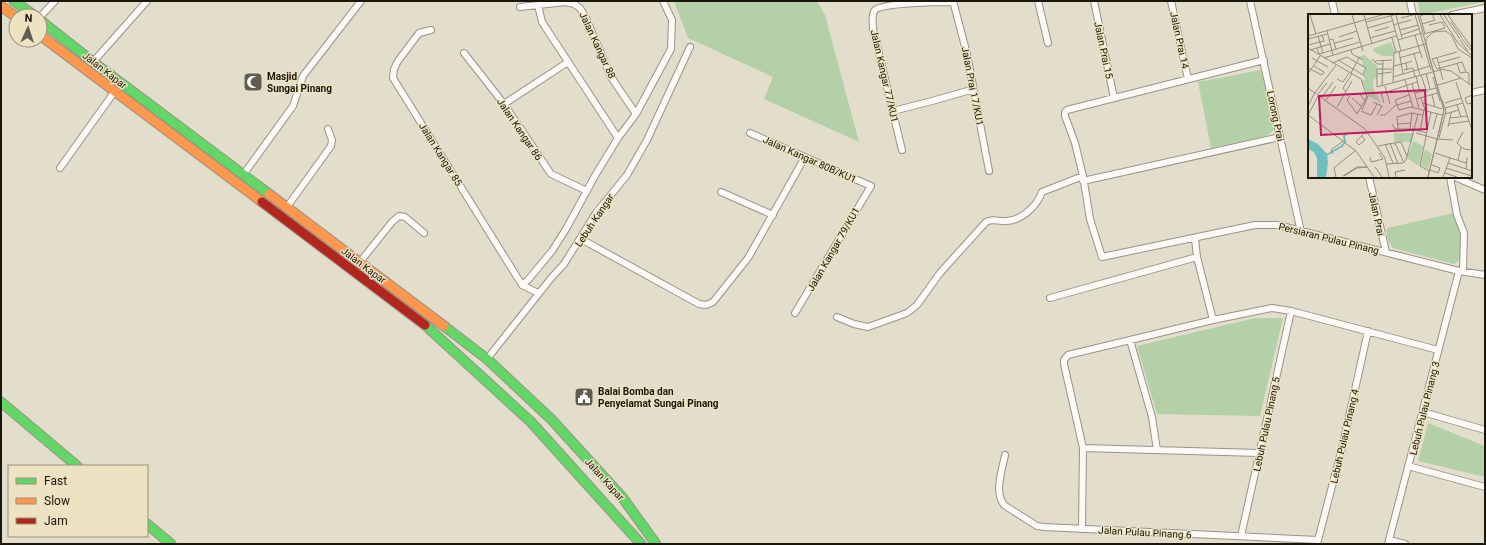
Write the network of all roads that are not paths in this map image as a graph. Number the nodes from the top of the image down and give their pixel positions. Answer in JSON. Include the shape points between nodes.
{"nodes":[{"id":1,"x":14,"y":1,"type":"edge"},
{"id":2,"x":55,"y":1,"type":"edge"},
{"id":3,"x":147,"y":1,"type":"edge"},
{"id":4,"x":361,"y":1,"type":"edge"},
{"id":5,"x":663,"y":1,"type":"edge"},
{"id":6,"x":953,"y":1,"type":"edge"},
{"id":7,"x":1038,"y":1,"type":"edge"},
{"id":8,"x":1094,"y":1,"type":"edge"},
{"id":9,"x":1171,"y":1,"type":"edge"},
{"id":10,"x":1250,"y":1,"type":"edge"},
{"id":11,"x":1332,"y":1,"type":"edge"},
{"id":12,"x":1410,"y":1,"type":"edge"},
{"id":13,"x":538,"y":5,"type":"junction"},
{"id":14,"x":520,"y":7,"type":"dead end"},
{"id":15,"x":24,"y":8,"type":"edge"},
{"id":16,"x":1485,"y":8,"type":"edge"},
{"id":17,"x":48,"y":9,"type":"edge"},
{"id":18,"x":1335,"y":14,"type":"edge"},
{"id":19,"x":1413,"y":14,"type":"edge"},
{"id":20,"x":1457,"y":14,"type":"edge"},
{"id":21,"x":48,"y":25,"type":"edge"},
{"id":22,"x":430,"y":30,"type":"dead end"},
{"id":23,"x":48,"y":41,"type":"edge"},
{"id":24,"x":1048,"y":43,"type":"dead end"},
{"id":25,"x":690,"y":47,"type":"dead end"},
{"id":26,"x":464,"y":53,"type":"dead end"},
{"id":27,"x":1264,"y":60,"type":"junction"},
{"id":28,"x":93,"y":62,"type":"junction"},
{"id":29,"x":568,"y":62,"type":"junction"},
{"id":30,"x":1188,"y":79,"type":"junction"},
{"id":31,"x":974,"y":89,"type":"junction"},
{"id":32,"x":1485,"y":90,"type":"edge"},
{"id":33,"x":115,"y":91,"type":"junction"},
{"id":34,"x":1472,"y":93,"type":"edge"},
{"id":35,"x":1114,"y":98,"type":"junction"},
{"id":36,"x":504,"y":104,"type":"junction"},
{"id":37,"x":892,"y":111,"type":"junction"},
{"id":38,"x":636,"y":114,"type":"junction"},
{"id":39,"x":328,"y":129,"type":"dead end"},
{"id":40,"x":750,"y":133,"type":"dead end"},
{"id":41,"x":1280,"y":137,"type":"junction"},
{"id":42,"x":618,"y":138,"type":"junction"},
{"id":43,"x":902,"y":150,"type":"dead end"},
{"id":44,"x":805,"y":157,"type":"junction"},
{"id":45,"x":60,"y":168,"type":"dead end"},
{"id":46,"x":989,"y":171,"type":"dead end"},
{"id":47,"x":243,"y":175,"type":"junction"},
{"id":48,"x":1369,"y":178,"type":"edge"},
{"id":49,"x":1450,"y":178,"type":"edge"},
{"id":50,"x":1457,"y":178,"type":"edge"},
{"id":51,"x":1083,"y":179,"type":"junction"},
{"id":52,"x":870,"y":186,"type":"joint"},
{"id":53,"x":1485,"y":190,"type":"edge"},
{"id":54,"x":587,"y":191,"type":"junction"},
{"id":55,"x":721,"y":192,"type":"dead end"},
{"id":56,"x":287,"y":207,"type":"junction"},
{"id":57,"x":774,"y":215,"type":"junction"},
{"id":58,"x":1301,"y":232,"type":"junction"},
{"id":59,"x":424,"y":233,"type":"dead end"},
{"id":60,"x":581,"y":239,"type":"junction"},
{"id":61,"x":1195,"y":239,"type":"junction"},
{"id":62,"x":1386,"y":252,"type":"junction"},
{"id":63,"x":1197,"y":257,"type":"junction"},
{"id":64,"x":360,"y":262,"type":"junction"},
{"id":65,"x":1461,"y":271,"type":"junction"},
{"id":66,"x":1485,"y":275,"type":"edge"},
{"id":67,"x":522,"y":285,"type":"junction"},
{"id":68,"x":538,"y":294,"type":"junction"},
{"id":69,"x":1050,"y":298,"type":"dead end"},
{"id":70,"x":1291,"y":311,"type":"junction"},
{"id":71,"x":795,"y":313,"type":"dead end"},
{"id":72,"x":837,"y":317,"type":"dead end"},
{"id":73,"x":1213,"y":320,"type":"junction"},
{"id":74,"x":1368,"y":331,"type":"junction"},
{"id":75,"x":1130,"y":340,"type":"junction"},
{"id":76,"x":1438,"y":350,"type":"junction"},
{"id":77,"x":487,"y":359,"type":"junction"},
{"id":78,"x":1,"y":402,"type":"edge"},
{"id":79,"x":1423,"y":412,"type":"junction"},
{"id":80,"x":1485,"y":430,"type":"edge"},
{"id":81,"x":1083,"y":448,"type":"junction"},
{"id":82,"x":1157,"y":450,"type":"junction"},
{"id":83,"x":1259,"y":453,"type":"junction"},
{"id":84,"x":1005,"y":455,"type":"dead end"},
{"id":85,"x":76,"y":465,"type":"edge"},
{"id":86,"x":1408,"y":466,"type":"junction"},
{"id":87,"x":1485,"y":487,"type":"edge"},
{"id":88,"x":148,"y":525,"type":"edge"},
{"id":89,"x":1082,"y":529,"type":"junction"},
{"id":90,"x":1241,"y":536,"type":"junction"},
{"id":91,"x":1318,"y":542,"type":"edge"},
{"id":92,"x":1388,"y":542,"type":"edge"},
{"id":93,"x":171,"y":544,"type":"edge"},
{"id":94,"x":640,"y":544,"type":"edge"},
{"id":95,"x":656,"y":544,"type":"edge"},
{"id":96,"x":1405,"y":544,"type":"edge"}],
"edges":[{"from":1,"to":15,"type":"main road"},
{"from":2,"to":17,"type":"street"},
{"from":3,"to":28,"type":"street"},
{"from":4,"to":47,"type":"street","via":[[303,76],[293,106]]},
{"from":5,"to":38,"type":"street","via":[[672,20],[670,49]]},
{"from":6,"to":31,"type":"street","name":"Jalan Prai 17/KU1"},
{"from":6,"to":37,"type":"street","name":"Jalan Kangar 77/KU1","via":[[880,7],[874,11],[873,29]]},
{"from":7,"to":24,"type":"street"},
{"from":8,"to":35,"type":"street","name":"Jalan Prai 15"},
{"from":9,"to":30,"type":"street","name":"Jalan Prai 14"},
{"from":10,"to":27,"type":"street","name":"Lorong Prai"},
{"from":11,"to":18,"type":"street"},
{"from":12,"to":19,"type":"street"},
{"from":13,"to":14,"type":"street","name":"Jalan Kangar 88"},
{"from":13,"to":29,"type":"street","via":[[542,22]]},
{"from":13,"to":38,"type":"street","name":"Jalan Kangar 88","via":[[566,2],[580,8],[611,76]]},
{"from":16,"to":20,"type":"street"},
{"from":21,"to":28,"type":"main road","name":"Jalan Kapar"},
{"from":22,"to":67,"type":"street","name":"Jalan Kangar 85","via":[[419,33],[398,61],[394,69],[394,78]]},
{"from":23,"to":33,"type":"main road","name":"Jalan Kapar"},
{"from":25,"to":60,"type":"street","name":"Lebuh Kangar","via":[[647,140],[627,175],[596,213]]},
{"from":26,"to":36,"type":"street","name":"Jalan Kangar 86"},
{"from":27,"to":30,"type":"street"},
{"from":27,"to":41,"type":"street","name":"Lorong Prai"},
{"from":28,"to":47,"type":"main road","name":"Jalan Kapar"},
{"from":29,"to":36,"type":"street"},
{"from":29,"to":42,"type":"street"},
{"from":30,"to":35,"type":"street"},
{"from":31,"to":37,"type":"street"},
{"from":31,"to":46,"type":"street","name":"Jalan Prai 17/KU1"},
{"from":32,"to":34,"type":"street"},
{"from":33,"to":45,"type":"street"},
{"from":33,"to":94,"type":"main road","name":"Jalan Kapar","via":[[429,328],[531,422]]},
{"from":35,"to":51,"type":"street","via":[[1065,112]]},
{"from":36,"to":54,"type":"street","name":"Jalan Kangar 86","via":[[551,174]]},
{"from":37,"to":43,"type":"street","name":"Jalan Kangar 77/KU1"},
{"from":38,"to":42,"type":"street"},
{"from":39,"to":56,"type":"street","via":[[332,140],[331,146]]},
{"from":40,"to":44,"type":"street","name":"Jalan Kangar 80B/KU1"},
{"from":41,"to":51,"type":"street"},
{"from":41,"to":58,"type":"street","name":"Lorong Prai"},
{"from":42,"to":54,"type":"street"},
{"from":44,"to":52,"type":"street","name":"Jalan Kangar 80B/KU1"},
{"from":44,"to":57,"type":"street"},
{"from":47,"to":56,"type":"main road","name":"Jalan Kapar"},
{"from":48,"to":62,"type":"street","name":"Jalan Prai"},
{"from":49,"to":65,"type":"street","name":"Lebuh Pulau Pinang 3","via":[[1457,214],[1464,233]]},
{"from":50,"to":53,"type":"street"},
{"from":51,"to":61,"type":"street","name":"Persiaran Pulau Pinang","via":[[1090,219],[1102,257]]},
{"from":51,"to":72,"type":"street","via":[[1042,192],[1028,212],[1014,221],[986,222],[940,273],[917,305],[907,313],[868,327]]},
{"from":52,"to":71,"type":"street","name":"Jalan Kangar 79/KU1"},
{"from":54,"to":67,"type":"street","via":[[552,251]]},
{"from":55,"to":57,"type":"street"},
{"from":56,"to":64,"type":"main road","name":"Jalan Kapar"},
{"from":57,"to":60,"type":"street","via":[[733,278],[713,302],[706,305],[699,304]]},
{"from":58,"to":61,"type":"street","name":"Persiaran Pulau Pinang","via":[[1278,225],[1255,226]]},
{"from":58,"to":62,"type":"street","name":"Persiaran Pulau Pinang"},
{"from":59,"to":64,"type":"street","via":[[405,217],[399,216]]},
{"from":60,"to":68,"type":"street","name":"Lebuh Kangar","via":[[564,264]]},
{"from":61,"to":63,"type":"street"},
{"from":62,"to":65,"type":"street","name":"Persiaran Pulau Pinang"},
{"from":63,"to":69,"type":"street"},
{"from":63,"to":73,"type":"street"},
{"from":64,"to":77,"type":"main road","name":"Jalan Kapar"},
{"from":65,"to":66,"type":"street","name":"Persiaran Pulau Pinang"},
{"from":65,"to":76,"type":"street","name":"Lebuh Pulau Pinang 3"},
{"from":67,"to":68,"type":"street"},
{"from":68,"to":77,"type":"street","name":"Lebuh Kangar"},
{"from":70,"to":73,"type":"street","via":[[1272,308]]},
{"from":70,"to":74,"type":"street"},
{"from":70,"to":83,"type":"street","name":"Lebuh Pulau Pinang 5"},
{"from":73,"to":75,"type":"street"},
{"from":74,"to":76,"type":"street"},
{"from":74,"to":91,"type":"street","name":"Lebuh Pulau Pinang 4"},
{"from":75,"to":81,"type":"street","via":[[1068,355],[1064,360]]},
{"from":75,"to":82,"type":"street","via":[[1152,417]]},
{"from":76,"to":79,"type":"street","name":"Lebuh Pulau Pinang 3"},
{"from":77,"to":95,"type":"main road","name":"Jalan Kapar","via":[[551,419],[622,497]]},
{"from":78,"to":85,"type":"main road"},
{"from":79,"to":80,"type":"street"},
{"from":79,"to":86,"type":"street","name":"Lebuh Pulau Pinang 3"},
{"from":81,"to":82,"type":"street"},
{"from":81,"to":89,"type":"street"},
{"from":82,"to":83,"type":"street"},
{"from":83,"to":90,"type":"street","name":"Lebuh Pulau Pinang 5"},
{"from":84,"to":89,"type":"street","name":"Jalan Pulau Pinang 6","via":[[999,492],[1004,505],[1037,526]]},
{"from":86,"to":87,"type":"street"},
{"from":86,"to":92,"type":"street","name":"Lebuh Pulau Pinang 3"},
{"from":88,"to":93,"type":"main road"},
{"from":89,"to":90,"type":"street","name":"Jalan Pulau Pinang 6"},
{"from":90,"to":91,"type":"street","name":"Jalan Pulau Pinang 6"},
{"from":92,"to":96,"type":"street"}]}
